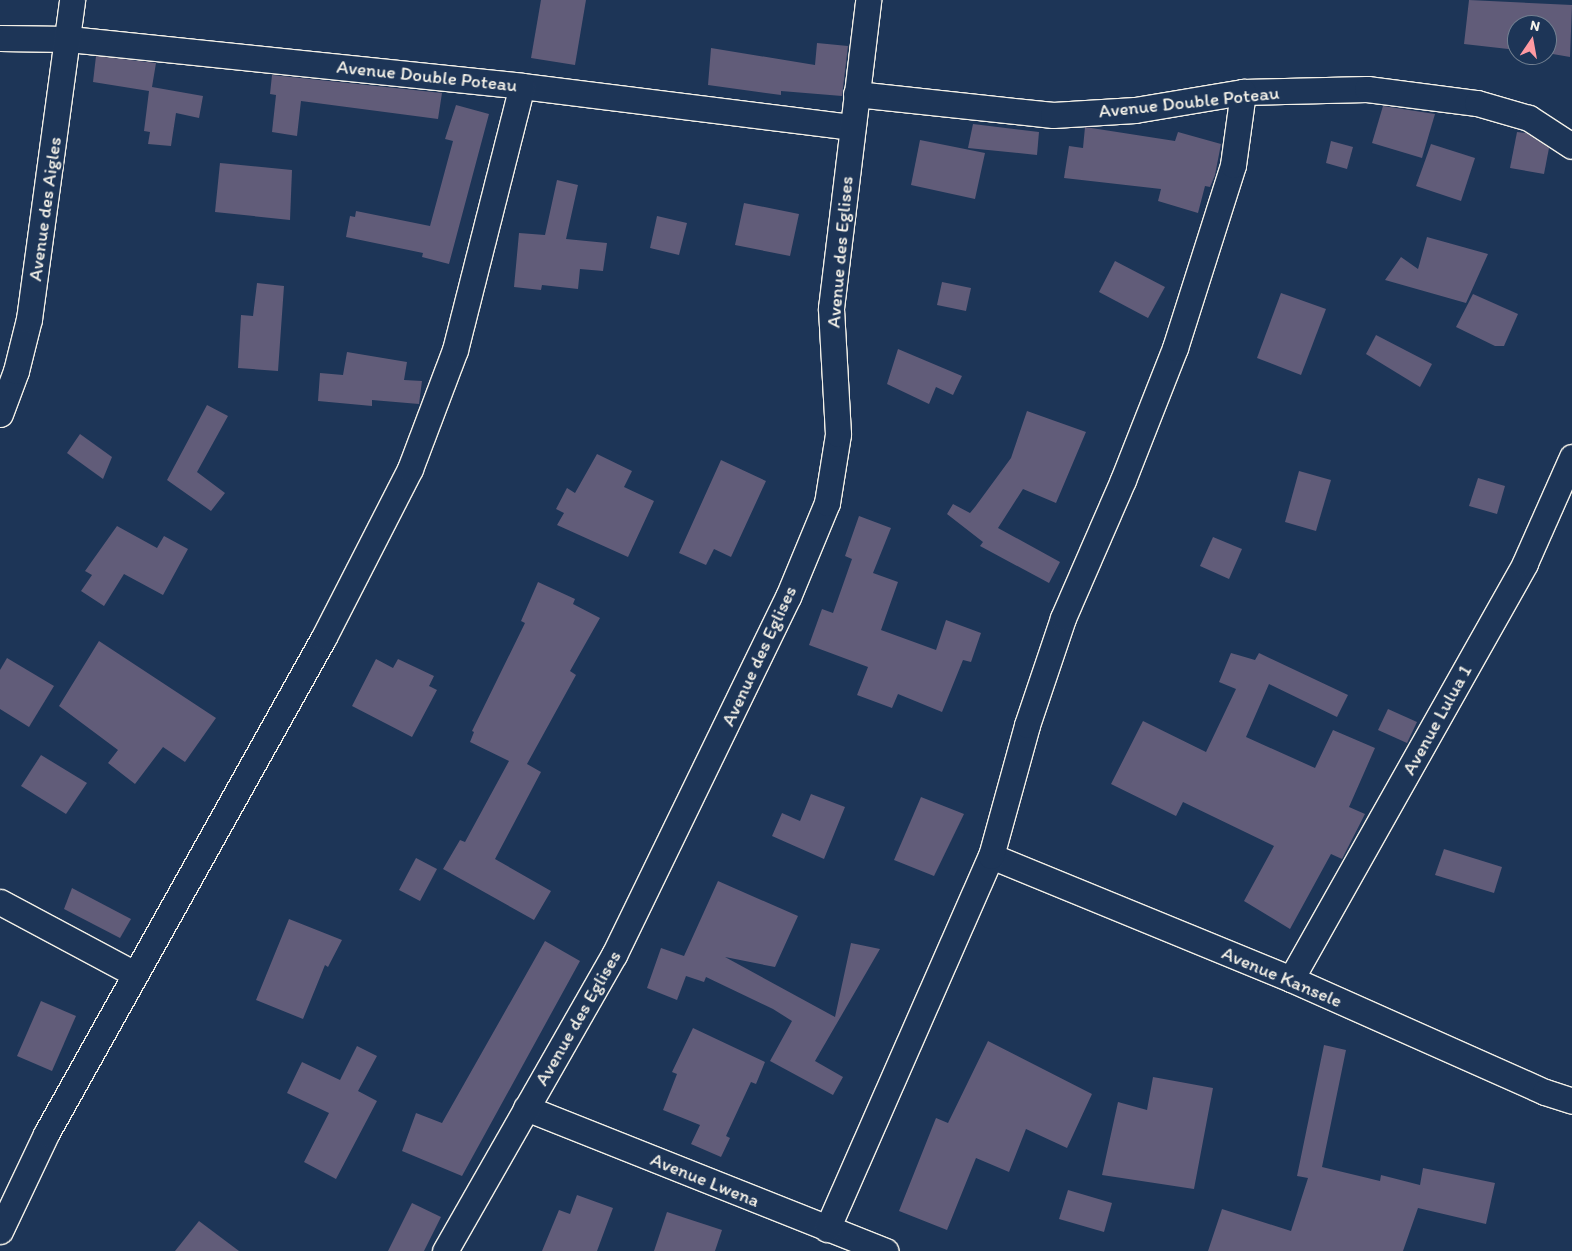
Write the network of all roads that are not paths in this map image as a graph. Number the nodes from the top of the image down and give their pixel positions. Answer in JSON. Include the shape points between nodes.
{"nodes":[{"id":1,"x":72,"y":0,"type":"edge"},
{"id":2,"x":868,"y":0,"type":"edge"},
{"id":3,"x":0,"y":38,"type":"edge"},
{"id":4,"x":68,"y":39,"type":"junction"},
{"id":5,"x":522,"y":86,"type":"junction"},
{"id":6,"x":1243,"y":92,"type":"junction"},
{"id":7,"x":856,"y":94,"type":"junction"},
{"id":8,"x":852,"y":126,"type":"junction"},
{"id":9,"x":1572,"y":146,"type":"edge"},
{"id":10,"x":0,"y":414,"type":"edge"},
{"id":11,"x":1572,"y":457,"type":"edge"},
{"id":12,"x":991,"y":856,"type":"junction"},
{"id":13,"x":0,"y":902,"type":"edge"},
{"id":14,"x":135,"y":974,"type":"junction"},
{"id":15,"x":1291,"y":979,"type":"junction"},
{"id":16,"x":1572,"y":1101,"type":"edge"},
{"id":17,"x":526,"y":1108,"type":"junction"},
{"id":18,"x":827,"y":1230,"type":"junction"},
{"id":19,"x":0,"y":1231,"type":"edge"},
{"id":20,"x":445,"y":1251,"type":"edge"},
{"id":21,"x":886,"y":1251,"type":"edge"}],
"edges":[{"from":1,"to":4,"type":"street","name":"Avenue des Aigles"},
{"from":2,"to":7,"type":"street","name":"Avenue des Eglises"},
{"from":3,"to":4,"type":"street","name":"Avenue Double Poteau"},
{"from":4,"to":5,"type":"street","name":"Avenue Double Poteau"},
{"from":4,"to":10,"type":"street","name":"Avenue des Aigles","via":[[29,318],[16,370]]},
{"from":5,"to":8,"type":"street","name":"Avenue Double Poteau"},
{"from":5,"to":14,"type":"street","via":[[455,350],[410,469],[324,637]]},
{"from":6,"to":7,"type":"street","name":"Avenue Double Poteau","via":[[1135,110],[1053,114]]},
{"from":6,"to":9,"type":"street","name":"Avenue Double Poteau","via":[[1366,89],[1477,103],[1529,118]]},
{"from":6,"to":12,"type":"street","via":[[1233,165],[1175,348],[1123,480],[1063,618],[1027,724]]},
{"from":7,"to":8,"type":"street","name":"Avenue des Eglises"},
{"from":8,"to":17,"type":"street","name":"Avenue des Eglises","via":[[831,308],[838,434],[827,503],[788,597],[644,897]]},
{"from":11,"to":15,"type":"street","name":"Avenue Lulua 1","via":[[1525,563]]},
{"from":12,"to":15,"type":"street","name":"Avenue Kansele"},
{"from":12,"to":18,"type":"street"},
{"from":13,"to":14,"type":"street"},
{"from":14,"to":19,"type":"street","via":[[46,1134]]},
{"from":15,"to":16,"type":"street","name":"Avenue Kansele"},
{"from":17,"to":18,"type":"street","name":"Avenue Lwena"},
{"from":17,"to":20,"type":"street","name":"Avenue des Eglises"},
{"from":18,"to":21,"type":"street","name":"Avenue Lwena"}]}
